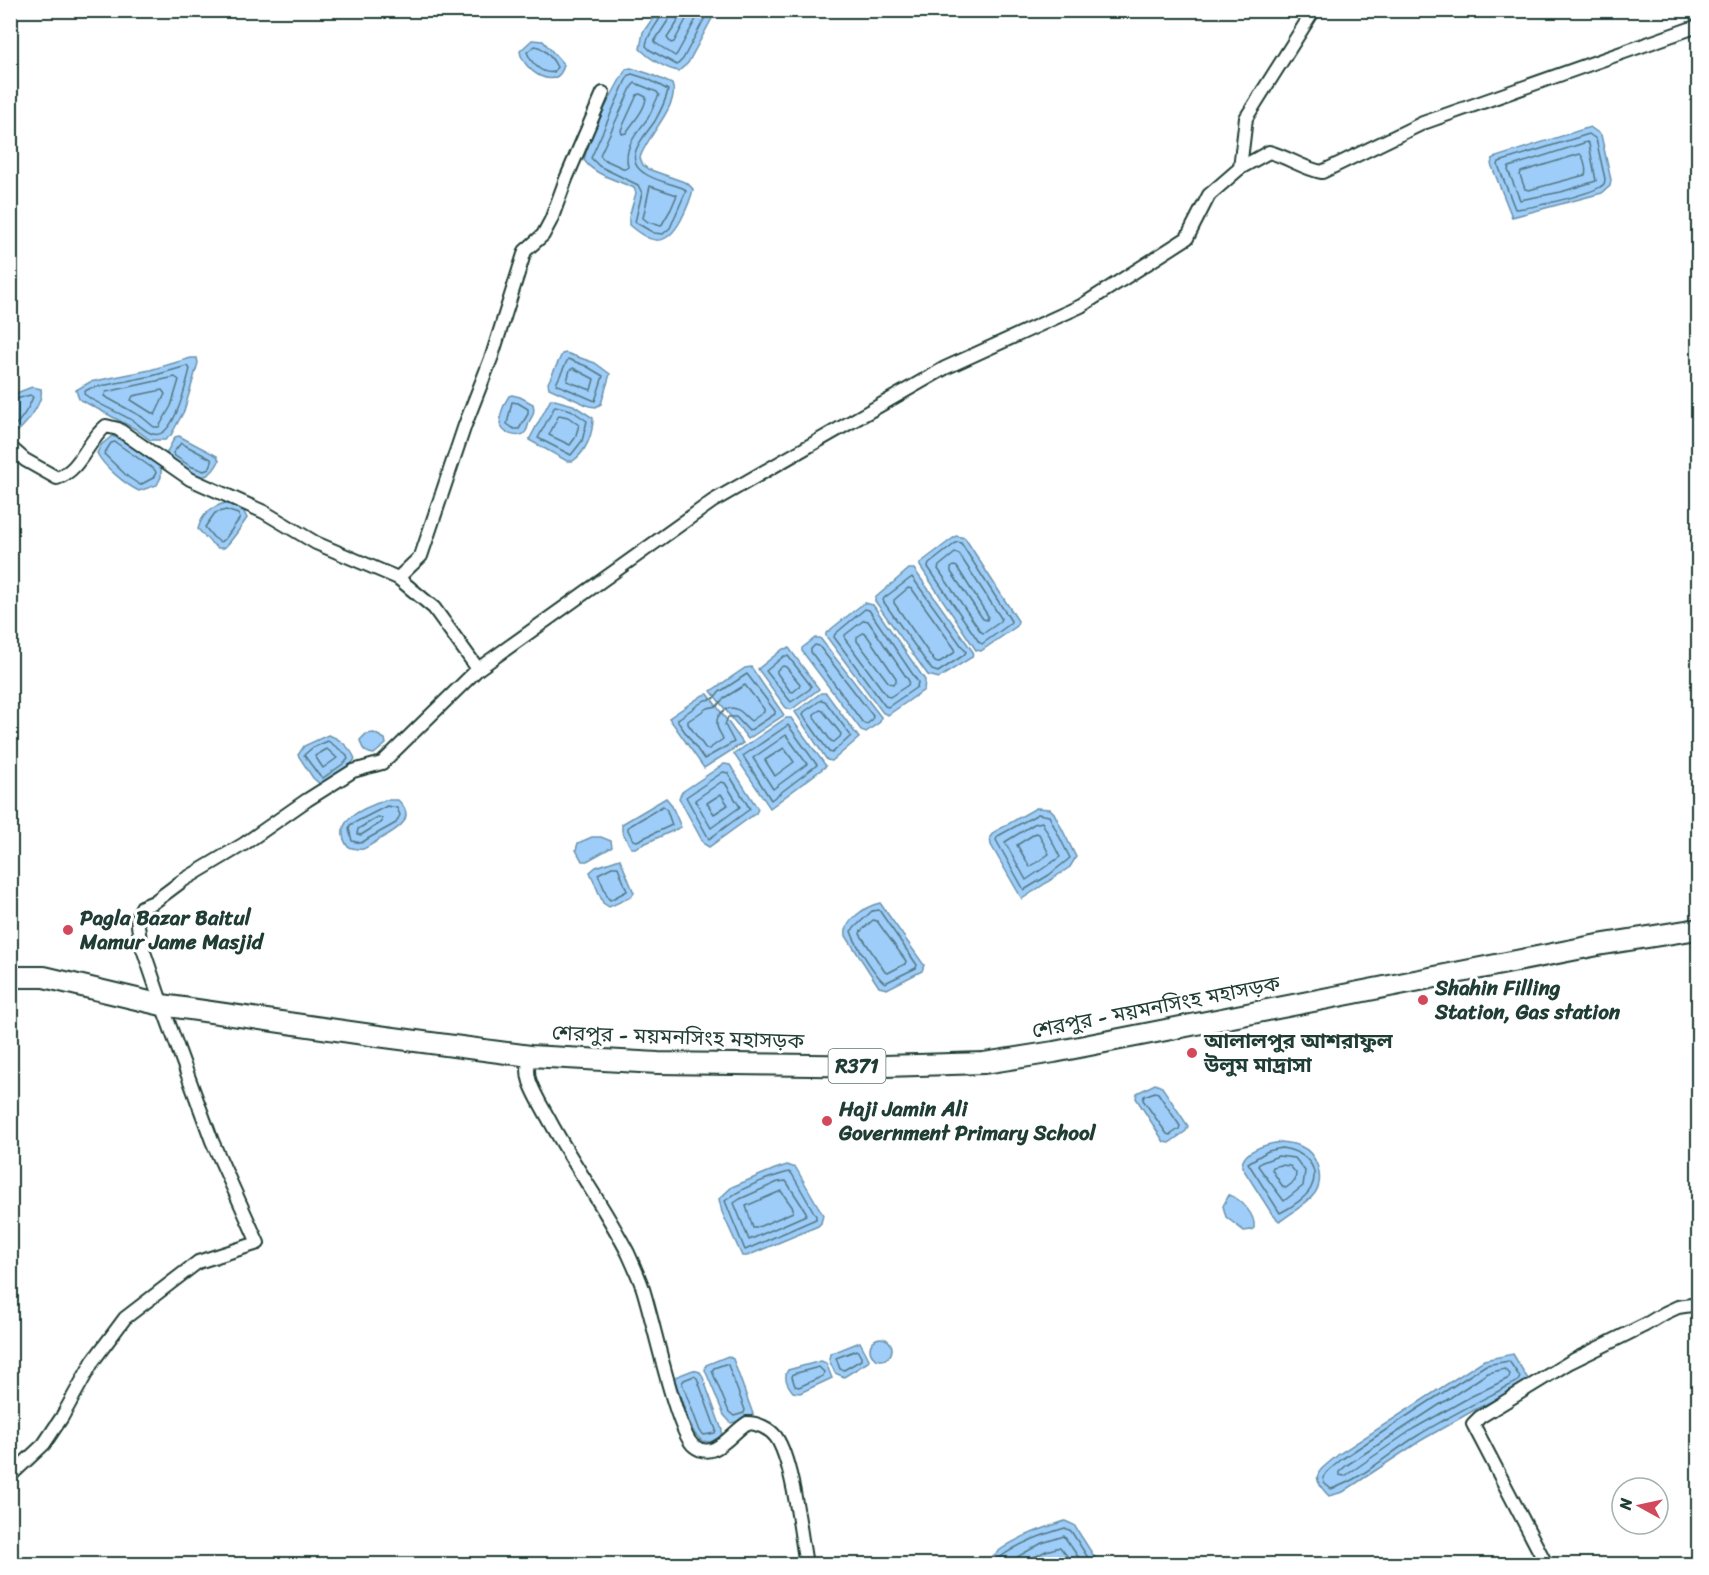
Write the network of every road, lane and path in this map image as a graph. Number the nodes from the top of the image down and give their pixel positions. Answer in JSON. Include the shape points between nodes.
{"nodes":[{"id":1,"x":1314,"y":10,"type":"edge"},
{"id":2,"x":1698,"y":26,"type":"edge"},
{"id":3,"x":603,"y":93,"type":"dead end"},
{"id":4,"x":1240,"y":168,"type":"junction"},
{"id":5,"x":10,"y":447,"type":"edge"},
{"id":6,"x":398,"y":578,"type":"junction"},
{"id":7,"x":478,"y":669,"type":"junction"},
{"id":8,"x":1698,"y":929,"type":"edge"},
{"id":9,"x":10,"y":977,"type":"edge"},
{"id":10,"x":162,"y":1005,"type":"junction"},
{"id":11,"x":530,"y":1056,"type":"junction"},
{"id":12,"x":1698,"y":1304,"type":"edge"},
{"id":13,"x":10,"y":1476,"type":"edge"},
{"id":14,"x":806,"y":1564,"type":"edge"},
{"id":15,"x":1546,"y":1564,"type":"edge"}],
"edges":[{"from":1,"to":4,"type":"street","via":[[1246,118]]},
{"from":2,"to":4,"type":"street","via":[[1423,123],[1322,172],[1269,152]]},
{"from":3,"to":6,"type":"street","via":[[551,220],[543,235],[525,251],[421,556]]},
{"from":4,"to":7,"type":"street","via":[[1209,195],[1187,238],[1081,306],[945,368],[713,501]]},
{"from":5,"to":6,"type":"street","via":[[57,478],[68,474],[106,426],[118,429],[190,479],[264,512],[316,543]]},
{"from":6,"to":7,"type":"street","via":[[434,608]]},
{"from":7,"to":10,"type":"street","via":[[382,763],[353,771],[142,907],[137,918],[140,940]]},
{"from":8,"to":11,"type":"main road","name":"শেরপুর - ময়মনসিংহ মহাসড়ক","number":"R371","via":[[984,1063],[658,1063]]},
{"from":9,"to":10,"type":"main road","name":"শেরপুর - ময়মনসিংহ মহাসড়ক","number":"R371","via":[[44,977]]},
{"from":10,"to":11,"type":"main road","name":"শেরপুর - ময়মনসিংহ মহাসড়ক","number":"R371"},
{"from":10,"to":13,"type":"street","via":[[212,1141],[258,1243],[198,1262],[125,1317],[93,1361],[44,1444]]},
{"from":11,"to":14,"type":"street","via":[[530,1082],[628,1253],[642,1287],[686,1435],[692,1445],[711,1451],[747,1423],[763,1426],[775,1436],[787,1461]]},
{"from":12,"to":15,"type":"street","via":[[1678,1307],[1570,1362],[1473,1424]]}]}
